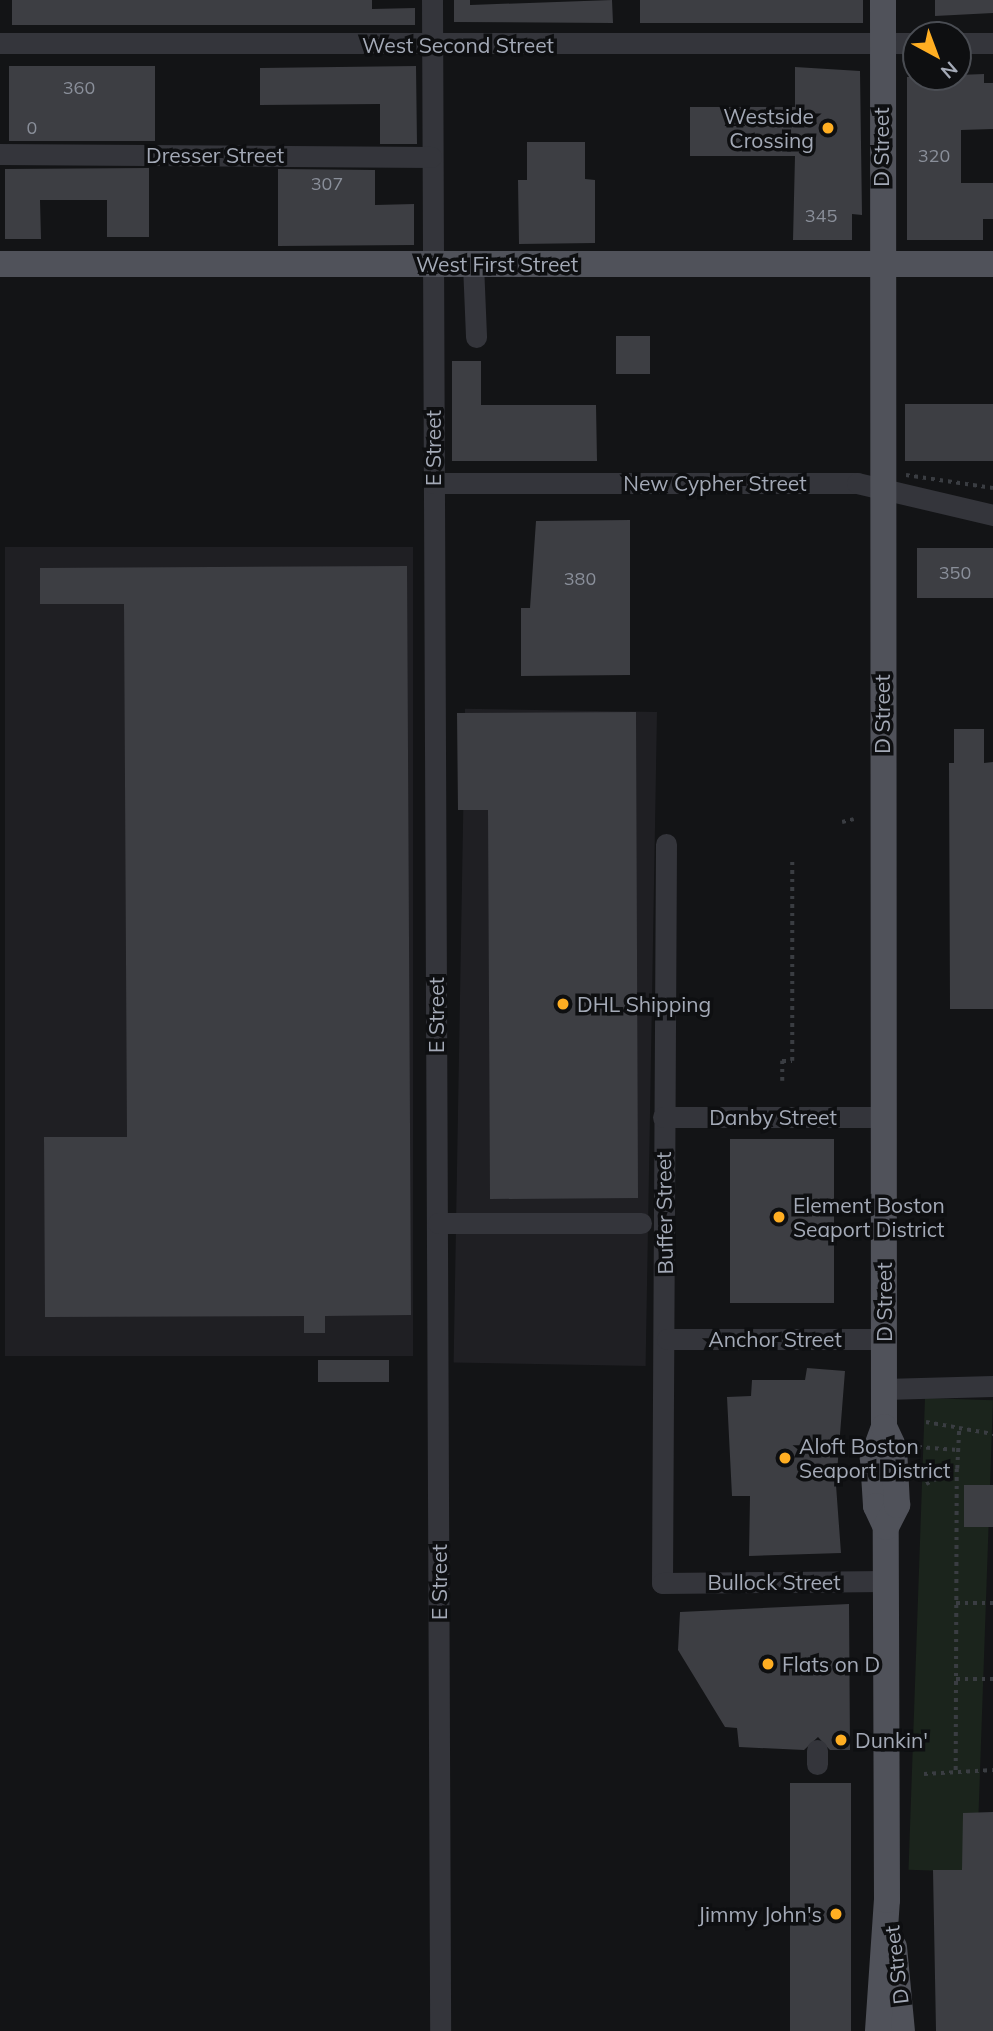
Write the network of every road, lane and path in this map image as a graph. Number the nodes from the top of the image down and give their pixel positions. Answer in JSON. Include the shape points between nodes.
{"nodes":[{"id":1,"x":432,"y":0,"type":"edge"},
{"id":2,"x":883,"y":0,"type":"edge"},
{"id":3,"x":0,"y":43,"type":"edge"},
{"id":4,"x":882,"y":43,"type":"junction"},
{"id":5,"x":902,"y":43,"type":"edge"},
{"id":6,"x":972,"y":43,"type":"edge"},
{"id":7,"x":993,"y":43,"type":"edge"},
{"id":8,"x":432,"y":45,"type":"junction"},
{"id":9,"x":0,"y":154,"type":"edge"},
{"id":10,"x":431,"y":157,"type":"junction"},
{"id":11,"x":0,"y":264,"type":"edge"},
{"id":12,"x":433,"y":264,"type":"junction"},
{"id":13,"x":473,"y":264,"type":"junction"},
{"id":14,"x":880,"y":264,"type":"junction"},
{"id":15,"x":993,"y":264,"type":"edge"},
{"id":16,"x":476,"y":337,"type":"dead end"},
{"id":17,"x":433,"y":483,"type":"junction"},
{"id":18,"x":882,"y":490,"type":"junction"},
{"id":19,"x":993,"y":515,"type":"edge"},
{"id":20,"x":854,"y":819,"type":"dead end"},
{"id":21,"x":842,"y":822,"type":"dead end"},
{"id":22,"x":666,"y":844,"type":"dead end"},
{"id":23,"x":792,"y":858,"type":"dead end"},
{"id":24,"x":782,"y":1082,"type":"dead end"},
{"id":25,"x":663,"y":1117,"type":"junction"},
{"id":26,"x":883,"y":1117,"type":"junction"},
{"id":27,"x":438,"y":1223,"type":"junction"},
{"id":28,"x":641,"y":1223,"type":"dead end"},
{"id":29,"x":667,"y":1339,"type":"junction"},
{"id":30,"x":884,"y":1339,"type":"junction"},
{"id":31,"x":993,"y":1386,"type":"edge"},
{"id":32,"x":884,"y":1389,"type":"junction"},
{"id":33,"x":926,"y":1422,"type":"dead end"},
{"id":34,"x":959,"y":1428,"type":"junction"},
{"id":35,"x":993,"y":1434,"type":"edge"},
{"id":36,"x":918,"y":1447,"type":"dead end"},
{"id":37,"x":958,"y":1450,"type":"junction"},
{"id":38,"x":957,"y":1469,"type":"junction"},
{"id":39,"x":926,"y":1483,"type":"dead end"},
{"id":40,"x":885,"y":1581,"type":"junction"},
{"id":41,"x":662,"y":1583,"type":"joint"},
{"id":42,"x":956,"y":1603,"type":"junction"},
{"id":43,"x":993,"y":1603,"type":"edge"},
{"id":44,"x":956,"y":1679,"type":"junction"},
{"id":45,"x":993,"y":1679,"type":"edge"},
{"id":46,"x":993,"y":1770,"type":"edge"},
{"id":47,"x":956,"y":1772,"type":"junction"},
{"id":48,"x":924,"y":1774,"type":"dead end"},
{"id":49,"x":887,"y":1900,"type":"junction"},
{"id":50,"x":440,"y":2031,"type":"edge"},
{"id":51,"x":878,"y":2031,"type":"edge"},
{"id":52,"x":902,"y":2031,"type":"edge"}],
"edges":[{"from":1,"to":8,"type":"street","name":"E Street"},
{"from":2,"to":4,"type":"main road","name":"D Street"},
{"from":3,"to":8,"type":"street","name":"West Second Street"},
{"from":4,"to":5,"type":"street","name":"West Second Street"},
{"from":4,"to":8,"type":"street","name":"West Second Street"},
{"from":4,"to":14,"type":"main road","name":"D Street"},
{"from":6,"to":7,"type":"street"},
{"from":8,"to":10,"type":"street","name":"E Street"},
{"from":9,"to":10,"type":"street","name":"Dresser Street"},
{"from":10,"to":12,"type":"street","name":"E Street"},
{"from":11,"to":12,"type":"main road","name":"West First Street"},
{"from":12,"to":13,"type":"main road","name":"West First Street"},
{"from":12,"to":17,"type":"street","name":"E Street"},
{"from":13,"to":14,"type":"main road","name":"West First Street"},
{"from":13,"to":16,"type":"street"},
{"from":14,"to":15,"type":"main road","name":"West First Street"},
{"from":14,"to":18,"type":"main road","name":"D Street"},
{"from":17,"to":18,"type":"street","name":"New Cypher Street","via":[[847,483]]},
{"from":17,"to":27,"type":"street","name":"E Street"},
{"from":18,"to":19,"type":"street","name":"New Cypher Street"},
{"from":18,"to":26,"type":"main road","name":"D Street"},
{"from":20,"to":21,"type":"path"},
{"from":22,"to":25,"type":"street","name":"Buffer Street"},
{"from":23,"to":24,"type":"path","via":[[792,1061],[782,1061]]},
{"from":25,"to":26,"type":"street","name":"Danby Street"},
{"from":25,"to":29,"type":"street","name":"Buffer Street"},
{"from":26,"to":30,"type":"main road","name":"D Street"},
{"from":27,"to":28,"type":"street"},
{"from":27,"to":50,"type":"street","name":"E Street"},
{"from":29,"to":30,"type":"street","name":"Anchor Street"},
{"from":29,"to":41,"type":"street","name":"Buffer Street"},
{"from":30,"to":32,"type":"main road","name":"D Street"},
{"from":31,"to":32,"type":"street"},
{"from":32,"to":40,"type":"main road","name":"D Street","via":[[884,1427],[873,1458],[876,1506],[887,1527]]},
{"from":33,"to":34,"type":"path"},
{"from":34,"to":35,"type":"path"},
{"from":34,"to":37,"type":"path"},
{"from":36,"to":37,"type":"path"},
{"from":37,"to":38,"type":"path"},
{"from":38,"to":39,"type":"path"},
{"from":38,"to":42,"type":"path"},
{"from":40,"to":41,"type":"street","name":"Bullock Street"},
{"from":40,"to":49,"type":"main road","name":"D Street"},
{"from":42,"to":43,"type":"path"},
{"from":42,"to":44,"type":"path"},
{"from":44,"to":45,"type":"path"},
{"from":44,"to":47,"type":"path"},
{"from":46,"to":47,"type":"path"},
{"from":47,"to":48,"type":"path"},
{"from":49,"to":51,"type":"main road","name":"D Street"},
{"from":49,"to":52,"type":"main road","name":"D Street"}]}
